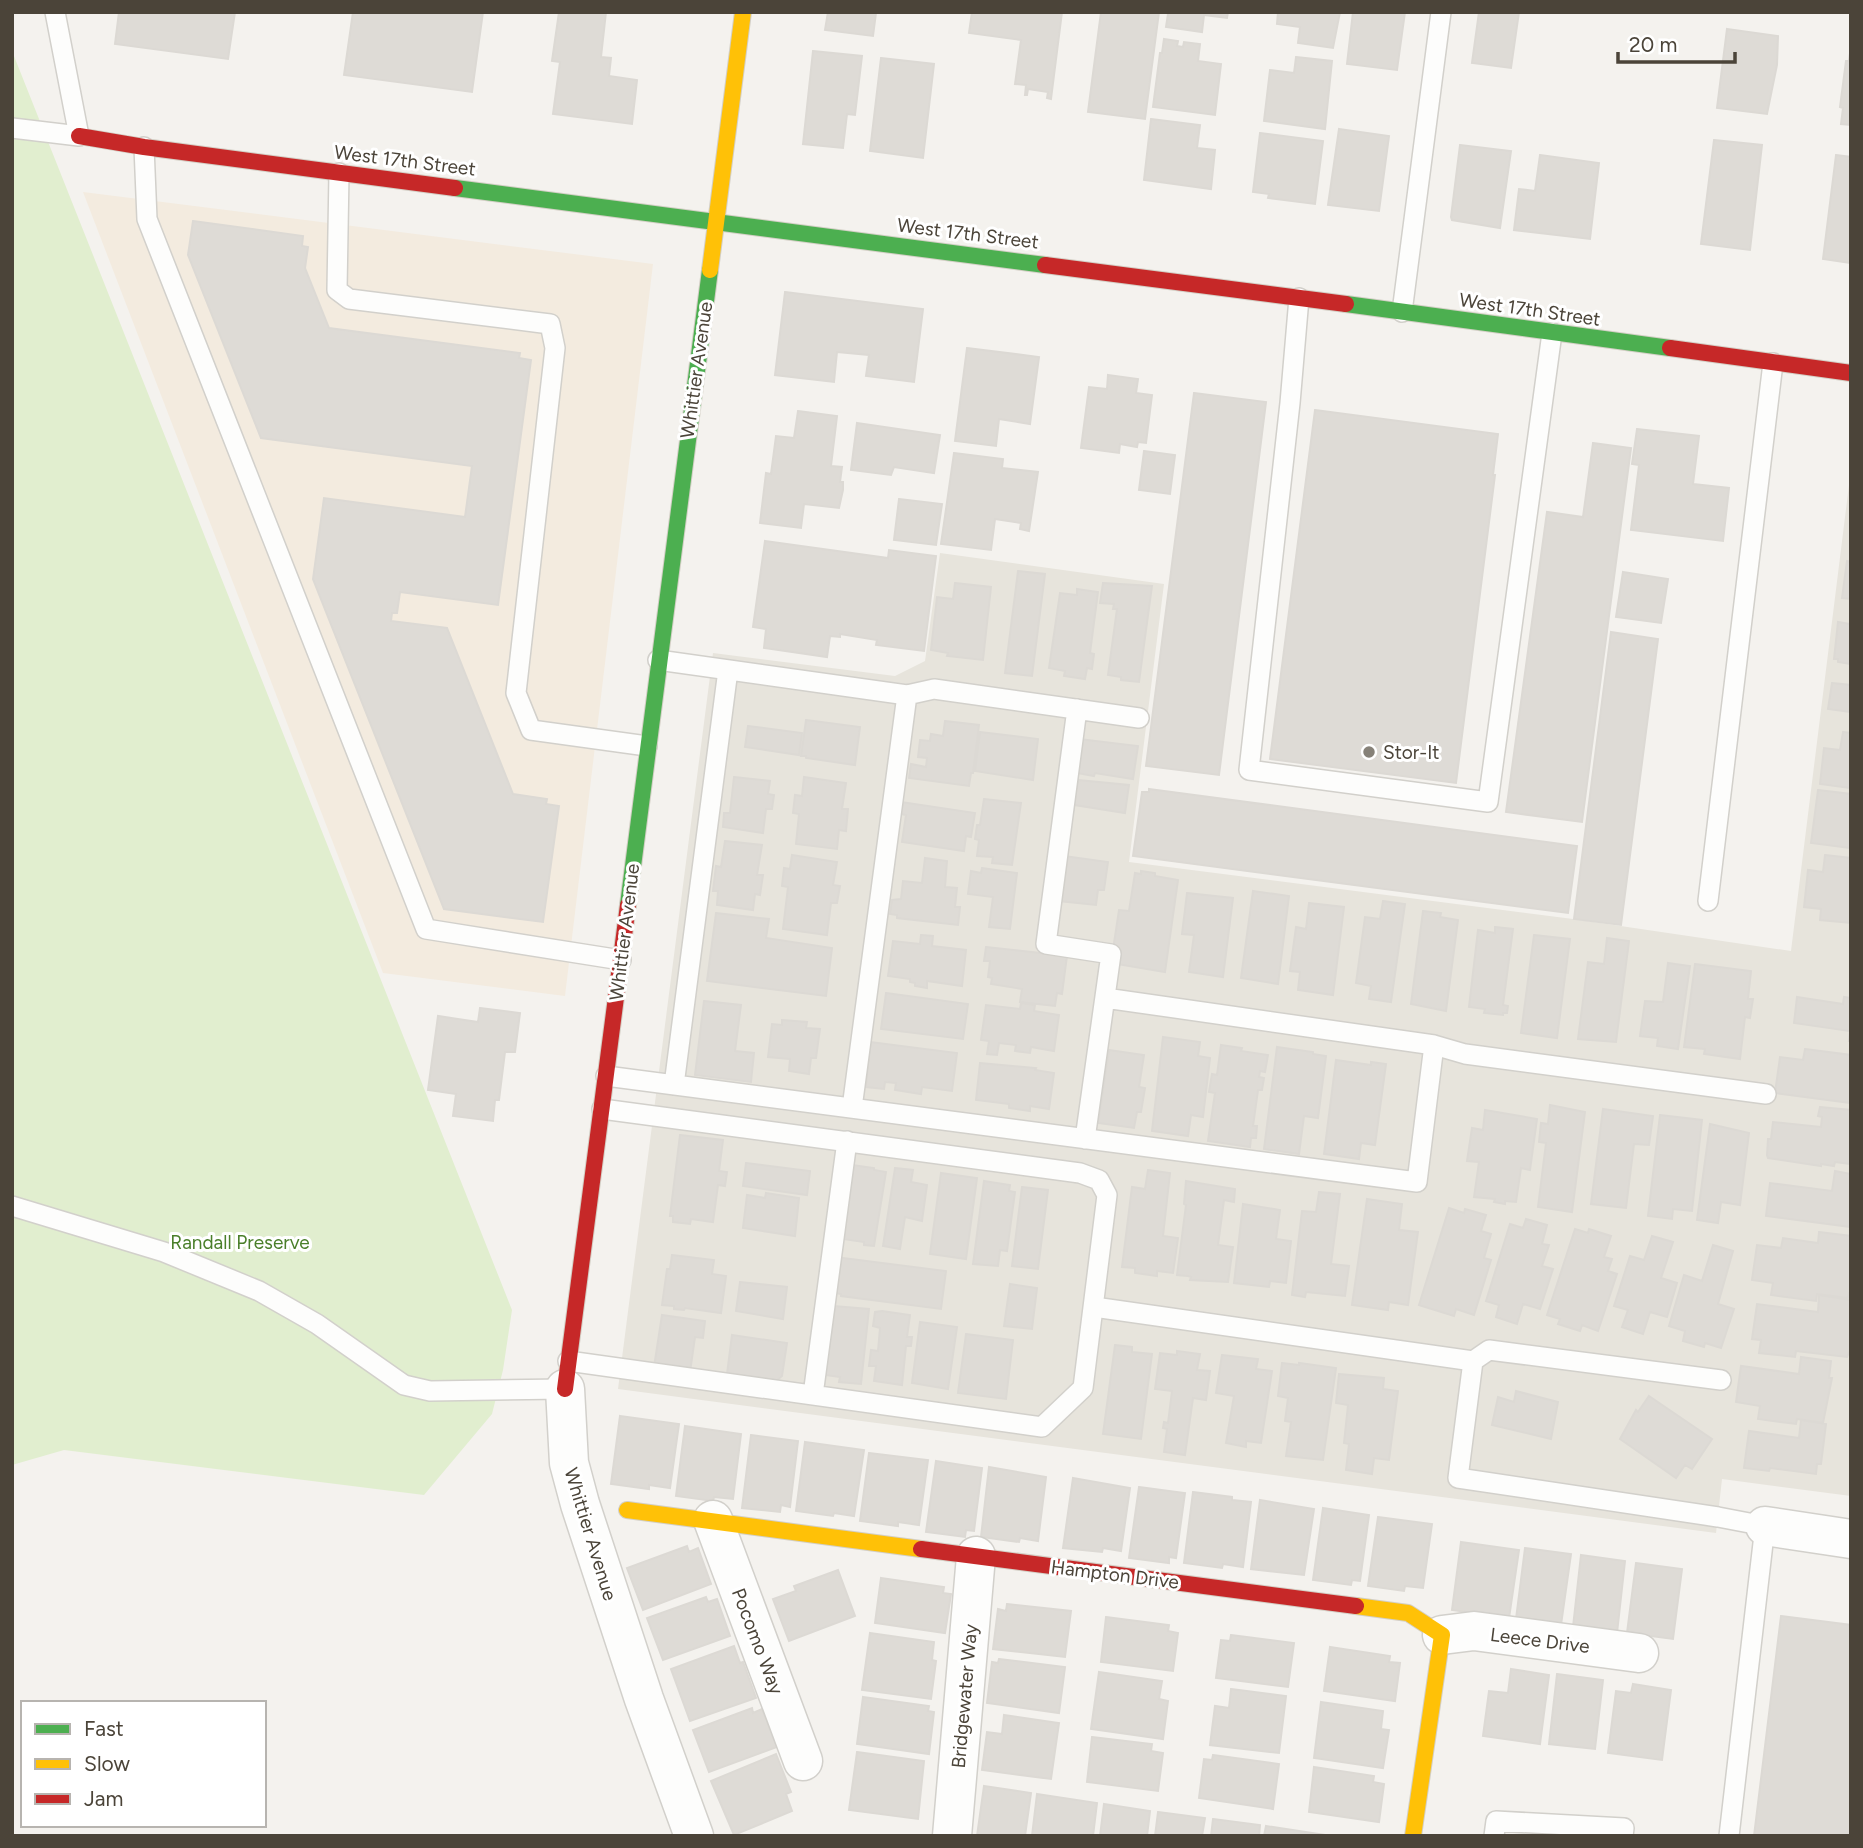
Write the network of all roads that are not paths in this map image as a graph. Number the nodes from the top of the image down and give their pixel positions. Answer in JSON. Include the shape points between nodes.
{"nodes":[{"id":1,"x":55,"y":12,"type":"edge"},
{"id":2,"x":743,"y":12,"type":"edge"},
{"id":3,"x":1441,"y":12,"type":"edge"},
{"id":4,"x":12,"y":128,"type":"edge"},
{"id":5,"x":79,"y":135,"type":"junction"},
{"id":6,"x":144,"y":147,"type":"junction"},
{"id":7,"x":340,"y":173,"type":"junction"},
{"id":8,"x":716,"y":221,"type":"junction"},
{"id":9,"x":1299,"y":298,"type":"junction"},
{"id":10,"x":1402,"y":312,"type":"junction"},
{"id":11,"x":1552,"y":333,"type":"junction"},
{"id":12,"x":1773,"y":363,"type":"junction"},
{"id":13,"x":1851,"y":373,"type":"edge"},
{"id":14,"x":658,"y":660,"type":"junction"},
{"id":15,"x":728,"y":670,"type":"junction"},
{"id":16,"x":906,"y":695,"type":"junction"},
{"id":17,"x":1077,"y":709,"type":"junction"},
{"id":18,"x":1139,"y":718,"type":"dead end"},
{"id":19,"x":647,"y":746,"type":"junction"},
{"id":20,"x":1708,"y":901,"type":"dead end"},
{"id":21,"x":621,"y":960,"type":"junction"},
{"id":22,"x":1105,"y":998,"type":"junction"},
{"id":23,"x":1433,"y":1045,"type":"junction"},
{"id":24,"x":606,"y":1076,"type":"junction"},
{"id":25,"x":674,"y":1085,"type":"junction"},
{"id":26,"x":1766,"y":1094,"type":"dead end"},
{"id":27,"x":852,"y":1108,"type":"junction"},
{"id":28,"x":602,"y":1109,"type":"junction"},
{"id":29,"x":1085,"y":1139,"type":"junction"},
{"id":30,"x":847,"y":1141,"type":"junction"},
{"id":31,"x":12,"y":1206,"type":"edge"},
{"id":32,"x":1094,"y":1307,"type":"junction"},
{"id":33,"x":1473,"y":1360,"type":"junction"},
{"id":34,"x":566,"y":1375,"type":"junction"},
{"id":35,"x":1721,"y":1381,"type":"dead end"},
{"id":36,"x":813,"y":1395,"type":"junction"},
{"id":37,"x":580,"y":1504,"type":"junction"},
{"id":38,"x":627,"y":1510,"type":"joint"},
{"id":39,"x":712,"y":1520,"type":"junction"},
{"id":40,"x":1765,"y":1526,"type":"junction"},
{"id":41,"x":1851,"y":1539,"type":"edge"},
{"id":42,"x":976,"y":1556,"type":"junction"},
{"id":43,"x":1442,"y":1635,"type":"junction"},
{"id":44,"x":1639,"y":1653,"type":"dead end"},
{"id":45,"x":803,"y":1761,"type":"dead end"},
{"id":46,"x":694,"y":1836,"type":"edge"},
{"id":47,"x":952,"y":1836,"type":"edge"},
{"id":48,"x":1413,"y":1836,"type":"edge"},
{"id":49,"x":1494,"y":1836,"type":"edge"},
{"id":50,"x":1623,"y":1836,"type":"edge"},
{"id":51,"x":1729,"y":1836,"type":"edge"}],
"edges":[{"from":1,"to":5,"type":"lane"},
{"from":2,"to":8,"type":"street","name":"Whittier Avenue"},
{"from":3,"to":10,"type":"lane"},
{"from":4,"to":5,"type":"lane"},
{"from":5,"to":6,"type":"street","name":"West 17th Street"},
{"from":6,"to":7,"type":"street","name":"West 17th Street"},
{"from":6,"to":21,"type":"lane","via":[[147,219],[426,929]]},
{"from":7,"to":8,"type":"street","name":"West 17th Street"},
{"from":7,"to":19,"type":"lane","via":[[337,290],[349,299],[550,324],[555,348],[516,693],[531,730]]},
{"from":8,"to":9,"type":"street","name":"West 17th Street"},
{"from":8,"to":14,"type":"street","name":"Whittier Avenue"},
{"from":9,"to":10,"type":"street","name":"West 17th Street"},
{"from":9,"to":11,"type":"lane","via":[[1249,770],[1488,803]]},
{"from":10,"to":11,"type":"street","name":"West 17th Street"},
{"from":11,"to":12,"type":"street","name":"West 17th Street"},
{"from":12,"to":13,"type":"street","name":"West 17th Street"},
{"from":12,"to":20,"type":"lane"},
{"from":14,"to":15,"type":"lane"},
{"from":14,"to":19,"type":"street","name":"Whittier Avenue"},
{"from":15,"to":16,"type":"lane"},
{"from":15,"to":25,"type":"lane"},
{"from":16,"to":17,"type":"lane","via":[[933,689]]},
{"from":16,"to":27,"type":"lane"},
{"from":17,"to":18,"type":"lane"},
{"from":17,"to":22,"type":"lane","via":[[1045,944],[1111,954]]},
{"from":19,"to":21,"type":"street","name":"Whittier Avenue"},
{"from":21,"to":24,"type":"street","name":"Whittier Avenue"},
{"from":22,"to":23,"type":"lane"},
{"from":22,"to":29,"type":"lane"},
{"from":23,"to":26,"type":"lane","via":[[1465,1054]]},
{"from":23,"to":29,"type":"lane","via":[[1417,1182]]},
{"from":24,"to":25,"type":"lane"},
{"from":24,"to":28,"type":"street","name":"Whittier Avenue"},
{"from":25,"to":27,"type":"lane"},
{"from":27,"to":29,"type":"lane"},
{"from":28,"to":30,"type":"lane"},
{"from":28,"to":34,"type":"street","name":"Whittier Avenue"},
{"from":30,"to":32,"type":"lane","via":[[1080,1173],[1099,1180],[1107,1195]]},
{"from":30,"to":36,"type":"lane"},
{"from":31,"to":34,"type":"lane","via":[[164,1252],[259,1291],[317,1324],[404,1385],[430,1391]]},
{"from":32,"to":33,"type":"lane"},
{"from":32,"to":36,"type":"lane","via":[[1083,1388],[1042,1427]]},
{"from":33,"to":35,"type":"lane","via":[[1489,1350]]},
{"from":33,"to":40,"type":"lane","via":[[1458,1478]]},
{"from":34,"to":36,"type":"lane"},
{"from":34,"to":37,"type":"street","name":"Whittier Avenue","via":[[569,1463]]},
{"from":37,"to":38,"type":"lane","name":"Hampton Drive"},
{"from":37,"to":46,"type":"street","name":"Whittier Avenue"},
{"from":38,"to":39,"type":"street","name":"Hampton Drive"},
{"from":39,"to":42,"type":"street","name":"Hampton Drive"},
{"from":39,"to":45,"type":"street","name":"Pocomo Way"},
{"from":40,"to":41,"type":"street"},
{"from":40,"to":51,"type":"lane"},
{"from":42,"to":43,"type":"street","name":"Hampton Drive","via":[[1408,1613]]},
{"from":42,"to":47,"type":"street","name":"Bridgewater Way"},
{"from":43,"to":44,"type":"street","name":"Leece Drive","via":[[1474,1632]]},
{"from":43,"to":48,"type":"street"},
{"from":49,"to":50,"type":"lane","via":[[1496,1821],[1624,1828]]}]}
